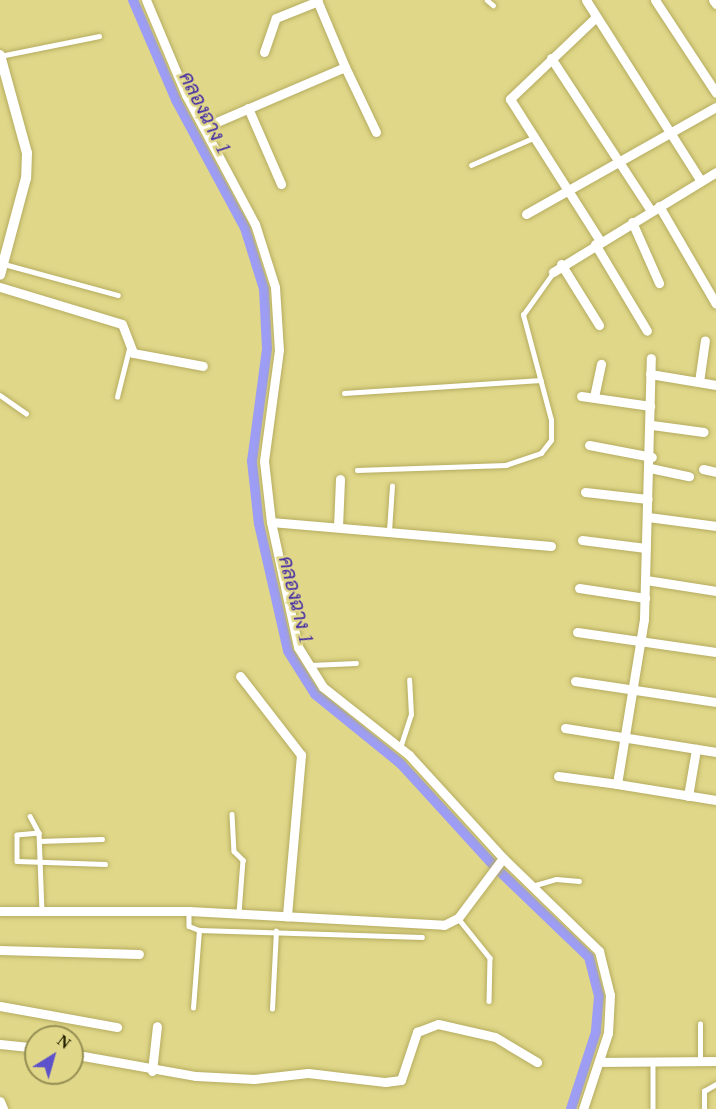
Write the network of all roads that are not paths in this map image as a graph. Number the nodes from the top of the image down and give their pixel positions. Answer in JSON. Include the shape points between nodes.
{"nodes":[{"id":1,"x":146,"y":0,"type":"edge"},
{"id":2,"x":317,"y":0,"type":"edge"},
{"id":3,"x":487,"y":0,"type":"edge"},
{"id":4,"x":586,"y":0,"type":"edge"},
{"id":5,"x":655,"y":0,"type":"edge"},
{"id":6,"x":713,"y":0,"type":"edge"},
{"id":7,"x":716,"y":4,"type":"edge"},
{"id":8,"x":493,"y":5,"type":"dead end"},
{"id":9,"x":596,"y":17,"type":"junction"},
{"id":10,"x":99,"y":36,"type":"dead end"},
{"id":11,"x":264,"y":52,"type":"dead end"},
{"id":12,"x":0,"y":56,"type":"edge"},
{"id":13,"x":551,"y":58,"type":"junction"},
{"id":14,"x":345,"y":67,"type":"junction"},
{"id":15,"x":713,"y":82,"type":"edge"},
{"id":16,"x":716,"y":93,"type":"edge"},
{"id":17,"x":716,"y":106,"type":"edge"},
{"id":18,"x":248,"y":108,"type":"junction"},
{"id":19,"x":205,"y":126,"type":"junction"},
{"id":20,"x":376,"y":132,"type":"dead end"},
{"id":21,"x":671,"y":134,"type":"junction"},
{"id":22,"x":533,"y":138,"type":"junction"},
{"id":23,"x":619,"y":163,"type":"junction"},
{"id":24,"x":471,"y":165,"type":"dead end"},
{"id":25,"x":716,"y":172,"type":"edge"},
{"id":26,"x":701,"y":181,"type":"junction"},
{"id":27,"x":281,"y":184,"type":"dead end"},
{"id":28,"x":569,"y":192,"type":"junction"},
{"id":29,"x":655,"y":208,"type":"junction"},
{"id":30,"x":526,"y":214,"type":"dead end"},
{"id":31,"x":632,"y":222,"type":"junction"},
{"id":32,"x":597,"y":242,"type":"junction"},
{"id":33,"x":561,"y":264,"type":"junction"},
{"id":34,"x":2,"y":269,"type":"edge"},
{"id":35,"x":553,"y":272,"type":"joint"},
{"id":36,"x":659,"y":283,"type":"dead end"},
{"id":37,"x":0,"y":287,"type":"edge"},
{"id":38,"x":118,"y":295,"type":"dead end"},
{"id":39,"x":716,"y":304,"type":"edge"},
{"id":40,"x":599,"y":325,"type":"dead end"},
{"id":41,"x":647,"y":331,"type":"dead end"},
{"id":42,"x":705,"y":340,"type":"dead end"},
{"id":43,"x":129,"y":349,"type":"junction"},
{"id":44,"x":651,"y":358,"type":"dead end"},
{"id":45,"x":601,"y":364,"type":"dead end"},
{"id":46,"x":203,"y":366,"type":"dead end"},
{"id":47,"x":650,"y":374,"type":"junction"},
{"id":48,"x":541,"y":380,"type":"junction"},
{"id":49,"x":699,"y":382,"type":"junction"},
{"id":50,"x":716,"y":385,"type":"edge"},
{"id":51,"x":344,"y":393,"type":"dead end"},
{"id":52,"x":0,"y":395,"type":"edge"},
{"id":53,"x":581,"y":396,"type":"dead end"},
{"id":54,"x":117,"y":397,"type":"dead end"},
{"id":55,"x":594,"y":398,"type":"junction"},
{"id":56,"x":650,"y":406,"type":"junction"},
{"id":57,"x":26,"y":414,"type":"dead end"},
{"id":58,"x":652,"y":425,"type":"junction"},
{"id":59,"x":704,"y":432,"type":"dead end"},
{"id":60,"x":589,"y":445,"type":"dead end"},
{"id":61,"x":652,"y":457,"type":"junction"},
{"id":62,"x":650,"y":468,"type":"junction"},
{"id":63,"x":703,"y":469,"type":"dead end"},
{"id":64,"x":357,"y":470,"type":"dead end"},
{"id":65,"x":716,"y":472,"type":"edge"},
{"id":66,"x":689,"y":476,"type":"dead end"},
{"id":67,"x":340,"y":479,"type":"dead end"},
{"id":68,"x":392,"y":486,"type":"dead end"},
{"id":69,"x":585,"y":492,"type":"dead end"},
{"id":70,"x":648,"y":499,"type":"junction"},
{"id":71,"x":648,"y":517,"type":"junction"},
{"id":72,"x":271,"y":522,"type":"junction"},
{"id":73,"x":716,"y":526,"type":"edge"},
{"id":74,"x":338,"y":527,"type":"junction"},
{"id":75,"x":389,"y":531,"type":"junction"},
{"id":76,"x":582,"y":540,"type":"dead end"},
{"id":77,"x":551,"y":546,"type":"dead end"},
{"id":78,"x":646,"y":548,"type":"junction"},
{"id":79,"x":646,"y":580,"type":"junction"},
{"id":80,"x":579,"y":588,"type":"dead end"},
{"id":81,"x":716,"y":591,"type":"edge"},
{"id":82,"x":645,"y":598,"type":"junction"},
{"id":83,"x":577,"y":632,"type":"dead end"},
{"id":84,"x":641,"y":641,"type":"junction"},
{"id":85,"x":716,"y":652,"type":"edge"},
{"id":86,"x":356,"y":663,"type":"dead end"},
{"id":87,"x":307,"y":665,"type":"junction"},
{"id":88,"x":240,"y":676,"type":"dead end"},
{"id":89,"x":409,"y":680,"type":"dead end"},
{"id":90,"x":575,"y":681,"type":"dead end"},
{"id":91,"x":635,"y":690,"type":"junction"},
{"id":92,"x":716,"y":702,"type":"edge"},
{"id":93,"x":565,"y":728,"type":"dead end"},
{"id":94,"x":627,"y":738,"type":"junction"},
{"id":95,"x":400,"y":748,"type":"junction"},
{"id":96,"x":696,"y":749,"type":"junction"},
{"id":97,"x":716,"y":752,"type":"edge"},
{"id":98,"x":558,"y":776,"type":"dead end"},
{"id":99,"x":617,"y":784,"type":"junction"},
{"id":100,"x":688,"y":796,"type":"junction"},
{"id":101,"x":716,"y":800,"type":"edge"},
{"id":102,"x":232,"y":814,"type":"dead end"},
{"id":103,"x":30,"y":816,"type":"dead end"},
{"id":104,"x":39,"y":833,"type":"junction"},
{"id":105,"x":102,"y":839,"type":"dead end"},
{"id":106,"x":39,"y":841,"type":"junction"},
{"id":107,"x":501,"y":860,"type":"junction"},
{"id":108,"x":41,"y":864,"type":"junction"},
{"id":109,"x":105,"y":864,"type":"dead end"},
{"id":110,"x":579,"y":881,"type":"dead end"},
{"id":111,"x":532,"y":886,"type":"junction"},
{"id":112,"x":0,"y":911,"type":"edge"},
{"id":113,"x":42,"y":911,"type":"junction"},
{"id":114,"x":189,"y":911,"type":"junction"},
{"id":115,"x":239,"y":913,"type":"junction"},
{"id":116,"x":287,"y":916,"type":"junction"},
{"id":117,"x":458,"y":918,"type":"junction"},
{"id":118,"x":199,"y":930,"type":"junction"},
{"id":119,"x":276,"y":931,"type":"junction"},
{"id":120,"x":422,"y":936,"type":"dead end"},
{"id":121,"x":0,"y":950,"type":"edge"},
{"id":122,"x":139,"y":954,"type":"dead end"},
{"id":123,"x":489,"y":1000,"type":"dead end"},
{"id":124,"x":0,"y":1006,"type":"edge"},
{"id":125,"x":193,"y":1008,"type":"dead end"},
{"id":126,"x":272,"y":1010,"type":"dead end"},
{"id":127,"x":700,"y":1024,"type":"dead end"},
{"id":128,"x":158,"y":1026,"type":"dead end"},
{"id":129,"x":117,"y":1027,"type":"dead end"},
{"id":130,"x":0,"y":1044,"type":"edge"},
{"id":131,"x":24,"y":1047,"type":"edge"},
{"id":132,"x":84,"y":1057,"type":"edge"},
{"id":133,"x":716,"y":1061,"type":"edge"},
{"id":134,"x":537,"y":1062,"type":"dead end"},
{"id":135,"x":600,"y":1062,"type":"junction"},
{"id":136,"x":653,"y":1062,"type":"junction"},
{"id":137,"x":700,"y":1062,"type":"junction"},
{"id":138,"x":152,"y":1071,"type":"junction"},
{"id":139,"x":716,"y":1084,"type":"edge"},
{"id":140,"x":0,"y":1102,"type":"edge"},
{"id":141,"x":3,"y":1109,"type":"edge"},
{"id":142,"x":583,"y":1109,"type":"edge"},
{"id":143,"x":653,"y":1109,"type":"edge"},
{"id":144,"x":704,"y":1109,"type":"edge"}],
"edges":[{"from":1,"to":19,"type":"street"},
{"from":2,"to":11,"type":"street","via":[[276,18]]},
{"from":2,"to":14,"type":"street"},
{"from":3,"to":8,"type":"lane"},
{"from":4,"to":9,"type":"street"},
{"from":5,"to":15,"type":"street"},
{"from":6,"to":7,"type":"street"},
{"from":9,"to":13,"type":"street"},
{"from":9,"to":21,"type":"street"},
{"from":10,"to":12,"type":"lane"},
{"from":12,"to":34,"type":"street","via":[[27,153],[26,177]]},
{"from":13,"to":22,"type":"street","via":[[510,99]]},
{"from":13,"to":23,"type":"street"},
{"from":14,"to":18,"type":"street"},
{"from":14,"to":20,"type":"street"},
{"from":15,"to":16,"type":"street"},
{"from":17,"to":21,"type":"street"},
{"from":18,"to":19,"type":"street"},
{"from":18,"to":27,"type":"street"},
{"from":19,"to":72,"type":"street","via":[[255,224],[275,287],[279,350],[264,461]]},
{"from":21,"to":23,"type":"street"},
{"from":21,"to":26,"type":"street"},
{"from":22,"to":24,"type":"lane"},
{"from":22,"to":28,"type":"street"},
{"from":23,"to":28,"type":"street"},
{"from":23,"to":29,"type":"street"},
{"from":25,"to":26,"type":"street"},
{"from":26,"to":29,"type":"street"},
{"from":28,"to":30,"type":"street"},
{"from":28,"to":32,"type":"street"},
{"from":29,"to":31,"type":"street"},
{"from":29,"to":39,"type":"street"},
{"from":31,"to":32,"type":"street"},
{"from":31,"to":36,"type":"street"},
{"from":32,"to":33,"type":"street"},
{"from":32,"to":41,"type":"street"},
{"from":33,"to":35,"type":"street"},
{"from":33,"to":40,"type":"street"},
{"from":34,"to":38,"type":"lane"},
{"from":35,"to":48,"type":"lane","via":[[523,315]]},
{"from":37,"to":43,"type":"street","via":[[122,324]]},
{"from":42,"to":49,"type":"street"},
{"from":43,"to":46,"type":"street"},
{"from":43,"to":54,"type":"lane"},
{"from":44,"to":47,"type":"street"},
{"from":45,"to":55,"type":"street"},
{"from":47,"to":49,"type":"street"},
{"from":47,"to":56,"type":"street"},
{"from":48,"to":51,"type":"lane"},
{"from":48,"to":64,"type":"lane","via":[[551,440],[529,461]]},
{"from":49,"to":50,"type":"street"},
{"from":52,"to":57,"type":"lane"},
{"from":53,"to":55,"type":"street"},
{"from":55,"to":56,"type":"street"},
{"from":56,"to":58,"type":"street"},
{"from":58,"to":59,"type":"street"},
{"from":58,"to":61,"type":"street"},
{"from":60,"to":61,"type":"street"},
{"from":61,"to":62,"type":"street"},
{"from":62,"to":66,"type":"street"},
{"from":62,"to":70,"type":"street"},
{"from":63,"to":65,"type":"street"},
{"from":67,"to":74,"type":"street"},
{"from":68,"to":75,"type":"lane"},
{"from":69,"to":70,"type":"street"},
{"from":70,"to":71,"type":"street"},
{"from":71,"to":73,"type":"street"},
{"from":71,"to":78,"type":"street"},
{"from":72,"to":74,"type":"street"},
{"from":72,"to":87,"type":"street","via":[[293,630]]},
{"from":74,"to":75,"type":"street"},
{"from":75,"to":77,"type":"street"},
{"from":76,"to":78,"type":"street"},
{"from":78,"to":79,"type":"street"},
{"from":79,"to":81,"type":"street"},
{"from":79,"to":82,"type":"street"},
{"from":80,"to":82,"type":"street"},
{"from":82,"to":84,"type":"street"},
{"from":83,"to":84,"type":"street"},
{"from":84,"to":85,"type":"street"},
{"from":84,"to":91,"type":"street"},
{"from":86,"to":87,"type":"lane"},
{"from":87,"to":95,"type":"street","via":[[338,701]]},
{"from":88,"to":116,"type":"street","via":[[301,755]]},
{"from":89,"to":95,"type":"lane","via":[[411,715]]},
{"from":90,"to":91,"type":"street"},
{"from":91,"to":92,"type":"street"},
{"from":91,"to":94,"type":"street"},
{"from":93,"to":94,"type":"street"},
{"from":94,"to":96,"type":"street"},
{"from":94,"to":99,"type":"street"},
{"from":95,"to":107,"type":"street"},
{"from":96,"to":97,"type":"street"},
{"from":96,"to":100,"type":"street"},
{"from":98,"to":99,"type":"street"},
{"from":99,"to":100,"type":"street"},
{"from":100,"to":101,"type":"street"},
{"from":102,"to":115,"type":"lane","via":[[234,851],[243,860]]},
{"from":103,"to":104,"type":"lane"},
{"from":104,"to":106,"type":"lane"},
{"from":104,"to":108,"type":"lane","via":[[17,835],[15,856],[23,864]]},
{"from":105,"to":106,"type":"lane"},
{"from":106,"to":108,"type":"lane"},
{"from":107,"to":111,"type":"street"},
{"from":107,"to":117,"type":"street"},
{"from":108,"to":109,"type":"lane"},
{"from":108,"to":113,"type":"lane"},
{"from":110,"to":111,"type":"lane","via":[[556,879]]},
{"from":111,"to":135,"type":"street","via":[[603,958],[610,995]]},
{"from":112,"to":113,"type":"street"},
{"from":113,"to":114,"type":"street"},
{"from":114,"to":115,"type":"street"},
{"from":114,"to":118,"type":"lane","via":[[189,926]]},
{"from":115,"to":116,"type":"street"},
{"from":116,"to":117,"type":"street","via":[[444,926]]},
{"from":117,"to":123,"type":"lane","via":[[490,958]]},
{"from":118,"to":119,"type":"lane"},
{"from":118,"to":125,"type":"lane"},
{"from":119,"to":120,"type":"lane"},
{"from":119,"to":126,"type":"lane"},
{"from":121,"to":122,"type":"street"},
{"from":124,"to":129,"type":"street"},
{"from":127,"to":137,"type":"lane"},
{"from":128,"to":138,"type":"street"},
{"from":130,"to":131,"type":"street"},
{"from":132,"to":138,"type":"street"},
{"from":133,"to":137,"type":"street"},
{"from":134,"to":138,"type":"street","via":[[495,1037],[428,1024],[417,1032],[401,1080],[308,1073],[254,1079]]},
{"from":135,"to":136,"type":"street"},
{"from":135,"to":142,"type":"street"},
{"from":136,"to":137,"type":"street"},
{"from":136,"to":143,"type":"lane"},
{"from":139,"to":144,"type":"lane","via":[[704,1091]]},
{"from":140,"to":141,"type":"street"}]}
